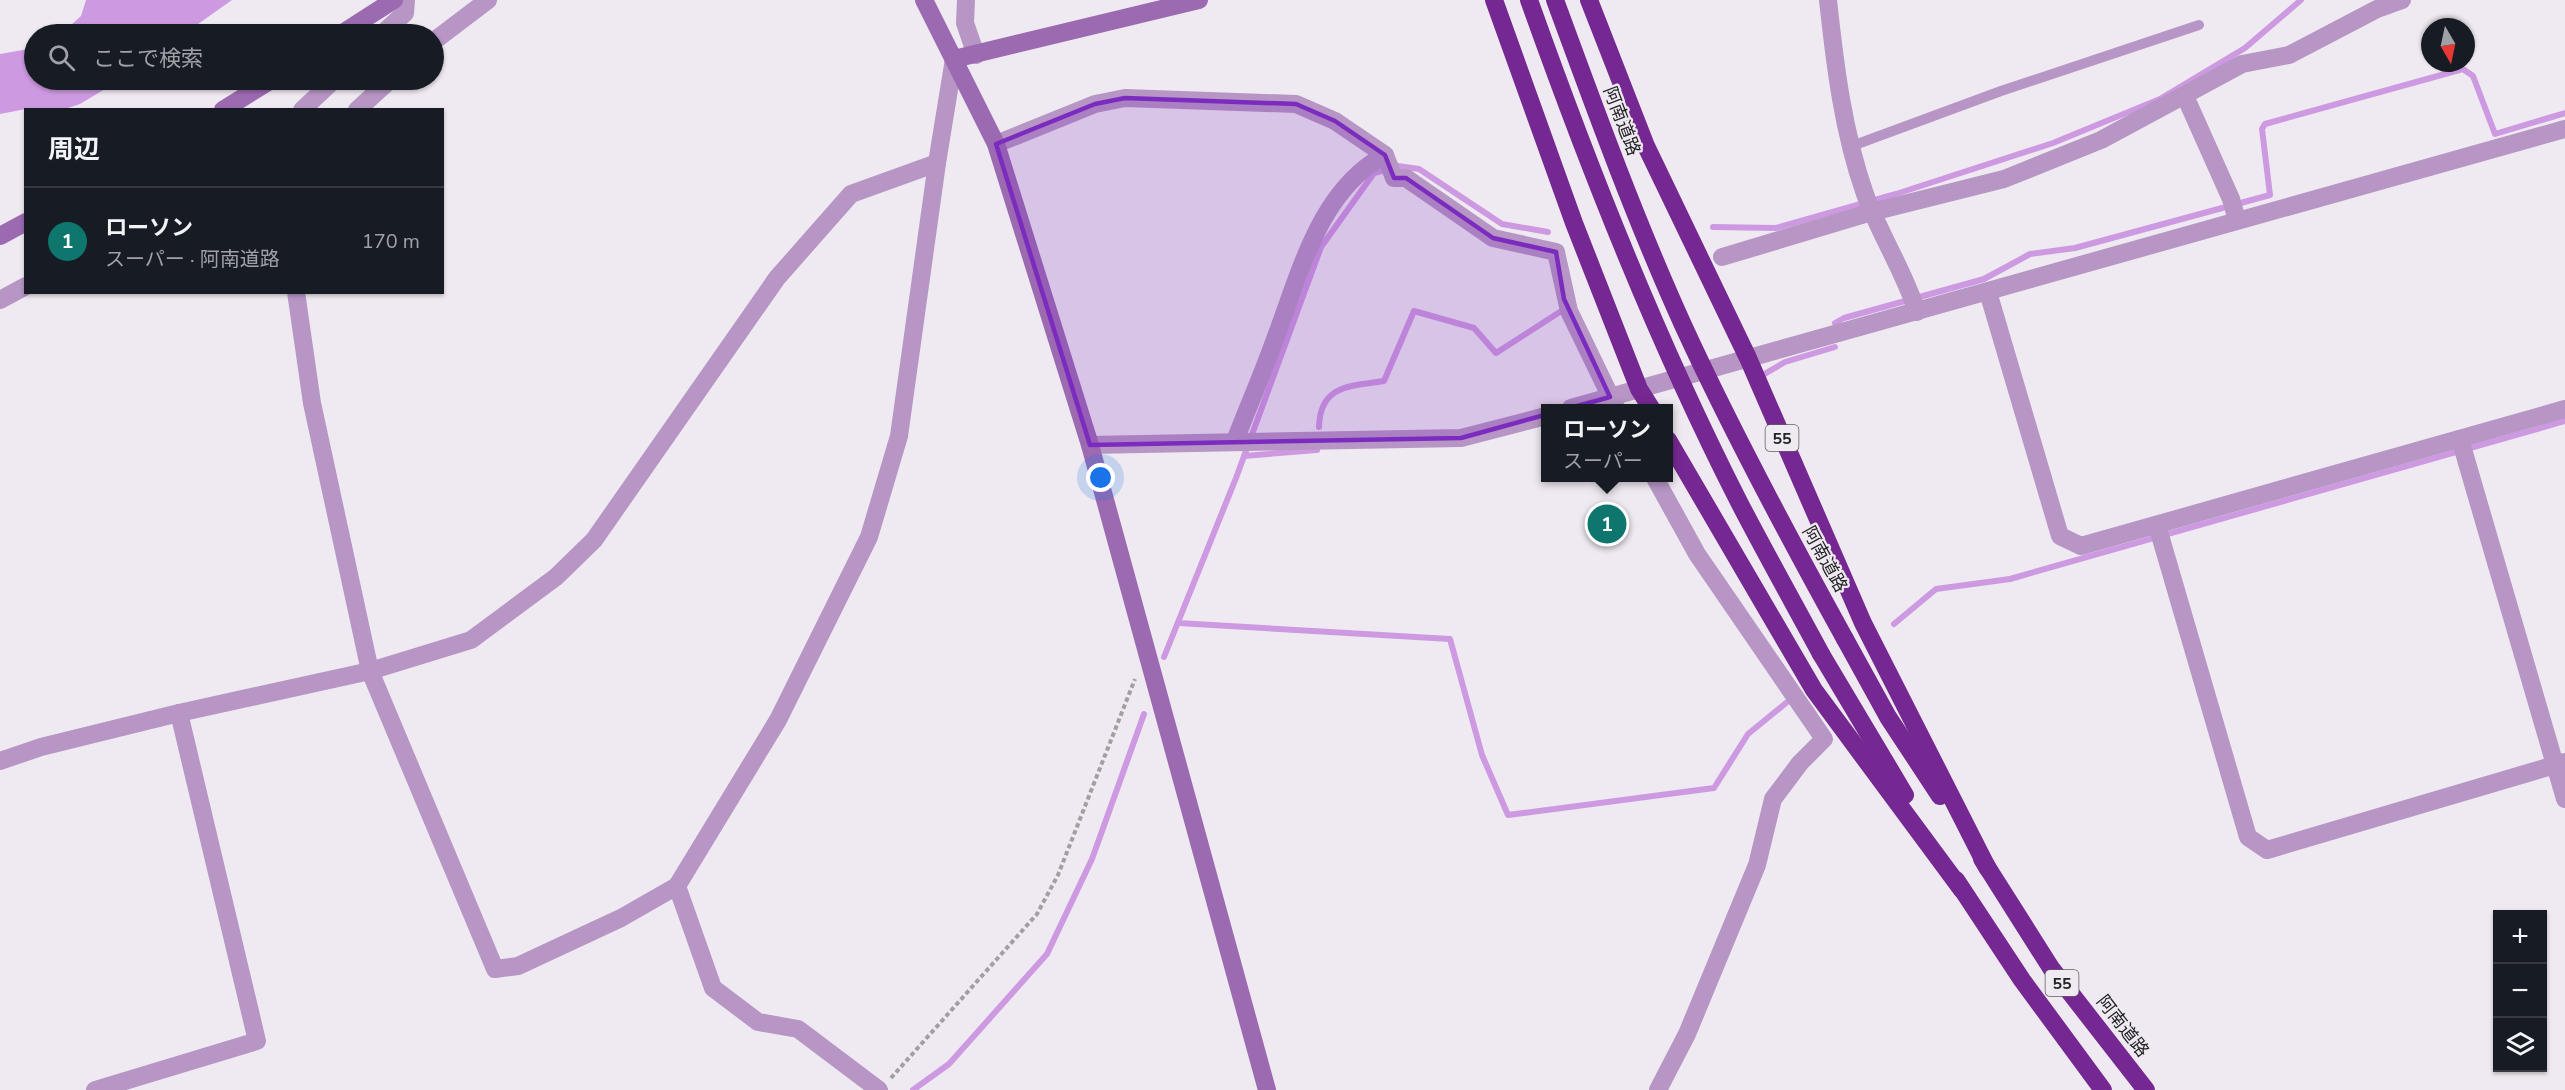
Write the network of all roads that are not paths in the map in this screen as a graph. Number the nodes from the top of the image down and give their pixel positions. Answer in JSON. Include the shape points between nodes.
{"nodes":[{"id":1,"x":394,"y":0,"type":"edge"},
{"id":2,"x":406,"y":0,"type":"edge"},
{"id":3,"x":488,"y":0,"type":"edge"},
{"id":4,"x":924,"y":0,"type":"edge"},
{"id":5,"x":966,"y":0,"type":"edge"},
{"id":6,"x":1198,"y":0,"type":"edge"},
{"id":7,"x":1494,"y":0,"type":"edge"},
{"id":8,"x":1529,"y":0,"type":"edge"},
{"id":9,"x":1555,"y":0,"type":"edge"},
{"id":10,"x":1589,"y":0,"type":"edge"},
{"id":11,"x":1828,"y":0,"type":"edge"},
{"id":12,"x":2402,"y":0,"type":"edge"},
{"id":13,"x":356,"y":24,"type":"edge"},
{"id":14,"x":393,"y":24,"type":"edge"},
{"id":15,"x":2199,"y":25,"type":"dead end"},
{"id":16,"x":444,"y":33,"type":"edge"},
{"id":17,"x":976,"y":55,"type":"junction"},
{"id":18,"x":954,"y":59,"type":"junction"},
{"id":19,"x":255,"y":90,"type":"edge"},
{"id":20,"x":323,"y":90,"type":"edge"},
{"id":21,"x":379,"y":90,"type":"edge"},
{"id":22,"x":2185,"y":96,"type":"junction"},
{"id":23,"x":226,"y":108,"type":"edge"},
{"id":24,"x":304,"y":108,"type":"edge"},
{"id":25,"x":359,"y":108,"type":"edge"},
{"id":26,"x":2565,"y":129,"type":"edge"},
{"id":27,"x":996,"y":144,"type":"junction"},
{"id":28,"x":1852,"y":146,"type":"junction"},
{"id":29,"x":937,"y":163,"type":"junction"},
{"id":30,"x":1388,"y":163,"type":"junction"},
{"id":31,"x":1869,"y":204,"type":"junction"},
{"id":32,"x":2234,"y":210,"type":"junction"},
{"id":33,"x":24,"y":223,"type":"edge"},
{"id":34,"x":0,"y":236,"type":"edge"},
{"id":35,"x":1722,"y":257,"type":"dead end"},
{"id":36,"x":24,"y":287,"type":"edge"},
{"id":37,"x":1988,"y":292,"type":"junction"},
{"id":38,"x":296,"y":294,"type":"edge"},
{"id":39,"x":0,"y":300,"type":"edge"},
{"id":40,"x":1914,"y":304,"type":"junction"},
{"id":41,"x":1748,"y":358,"type":"junction"},
{"id":42,"x":1639,"y":389,"type":"junction"},
{"id":43,"x":1613,"y":403,"type":"edge"},
{"id":44,"x":1648,"y":404,"type":"edge"},
{"id":45,"x":2565,"y":409,"type":"edge"},
{"id":46,"x":1541,"y":417,"type":"edge"},
{"id":47,"x":1244,"y":440,"type":"junction"},
{"id":48,"x":1090,"y":445,"type":"junction"},
{"id":49,"x":2462,"y":445,"type":"junction"},
{"id":50,"x":1673,"y":452,"type":"edge"},
{"id":51,"x":1658,"y":482,"type":"edge"},
{"id":52,"x":2159,"y":532,"type":"junction"},
{"id":53,"x":370,"y":671,"type":"junction"},
{"id":54,"x":178,"y":713,"type":"junction"},
{"id":55,"x":0,"y":761,"type":"edge"},
{"id":56,"x":2560,"y":764,"type":"edge"},
{"id":57,"x":2565,"y":799,"type":"edge"},
{"id":58,"x":1988,"y":869,"type":"junction"},
{"id":59,"x":677,"y":886,"type":"junction"},
{"id":60,"x":1962,"y":890,"type":"junction"},
{"id":61,"x":883,"y":1086,"type":"edge"},
{"id":62,"x":95,"y":1090,"type":"edge"},
{"id":63,"x":1267,"y":1090,"type":"edge"},
{"id":64,"x":1658,"y":1090,"type":"edge"},
{"id":65,"x":2103,"y":1090,"type":"edge"},
{"id":66,"x":2146,"y":1090,"type":"edge"}],
"edges":[{"from":1,"to":13,"type":"street"},
{"from":2,"to":14,"type":"street","via":[[405,13]]},
{"from":3,"to":16,"type":"street"},
{"from":4,"to":18,"type":"street"},
{"from":5,"to":17,"type":"street","via":[[965,23]]},
{"from":6,"to":17,"type":"street"},
{"from":7,"to":42,"type":"highway"},
{"from":8,"to":60,"type":"highway","number":"55","bridge":true,"via":[[1605,203],[1659,333],[1739,502],[1821,654]]},
{"from":9,"to":58,"type":"highway","name":"阿南道路","number":"55","bridge":true,"via":[[1628,194],[1683,325],[1760,484],[1888,717]]},
{"from":10,"to":41,"type":"highway","number":"55","via":[[1647,146]]},
{"from":11,"to":28,"type":"street","via":[[1837,82]]},
{"from":12,"to":22,"type":"street","via":[[2289,55],[2242,64]]},
{"from":15,"to":28,"type":"lane"},
{"from":17,"to":18,"type":"street"},
{"from":18,"to":27,"type":"street"},
{"from":18,"to":29,"type":"street"},
{"from":19,"to":23,"type":"street"},
{"from":20,"to":24,"type":"street"},
{"from":21,"to":25,"type":"street"},
{"from":22,"to":31,"type":"street","via":[[2101,140],[2004,179]]},
{"from":22,"to":32,"type":"street"},
{"from":26,"to":32,"type":"street"},
{"from":27,"to":30,"type":"street","via":[[1095,104],[1125,98],[1296,104],[1335,121]]},
{"from":27,"to":48,"type":"street"},
{"from":28,"to":31,"type":"street"},
{"from":29,"to":53,"type":"street","via":[[851,194],[777,278],[594,540],[556,577],[471,640]]},
{"from":29,"to":59,"type":"street","via":[[899,436],[869,537],[778,720]]},
{"from":30,"to":43,"type":"street","via":[[1394,178],[1406,177],[1493,238],[1556,252],[1567,305]]},
{"from":30,"to":47,"type":"street","via":[[1367,164],[1322,220]]},
{"from":31,"to":35,"type":"street"},
{"from":31,"to":40,"type":"street"},
{"from":32,"to":37,"type":"street"},
{"from":33,"to":34,"type":"street"},
{"from":36,"to":39,"type":"street"},
{"from":37,"to":40,"type":"street"},
{"from":37,"to":52,"type":"street","via":[[2061,536],[2081,546]]},
{"from":38,"to":53,"type":"street","via":[[312,403]]},
{"from":40,"to":41,"type":"street"},
{"from":41,"to":42,"type":"street"},
{"from":41,"to":58,"type":"highway","number":"55","via":[[1863,623]]},
{"from":42,"to":43,"type":"street"},
{"from":42,"to":44,"type":"highway"},
{"from":45,"to":49,"type":"street"},
{"from":46,"to":47,"type":"street","via":[[1461,438]]},
{"from":47,"to":48,"type":"street"},
{"from":48,"to":63,"type":"street"},
{"from":49,"to":52,"type":"street"},
{"from":49,"to":56,"type":"street"},
{"from":50,"to":60,"type":"highway","number":"55","via":[[1814,690]]},
{"from":51,"to":64,"type":"street","via":[[1697,555],[1824,739],[1773,799],[1757,865],[1687,1034]]},
{"from":52,"to":56,"type":"street","via":[[2248,837],[2267,850]]},
{"from":53,"to":54,"type":"street"},
{"from":53,"to":59,"type":"street","via":[[495,969],[518,966],[621,918]]},
{"from":54,"to":55,"type":"street"},
{"from":54,"to":62,"type":"street","via":[[257,1041]]},
{"from":56,"to":57,"type":"street"},
{"from":58,"to":66,"type":"highway","name":"阿南道路","number":"55","via":[[2051,968]]},
{"from":59,"to":61,"type":"street","via":[[713,988],[758,1022],[798,1029]]},
{"from":60,"to":65,"type":"highway","number":"55"}]}
